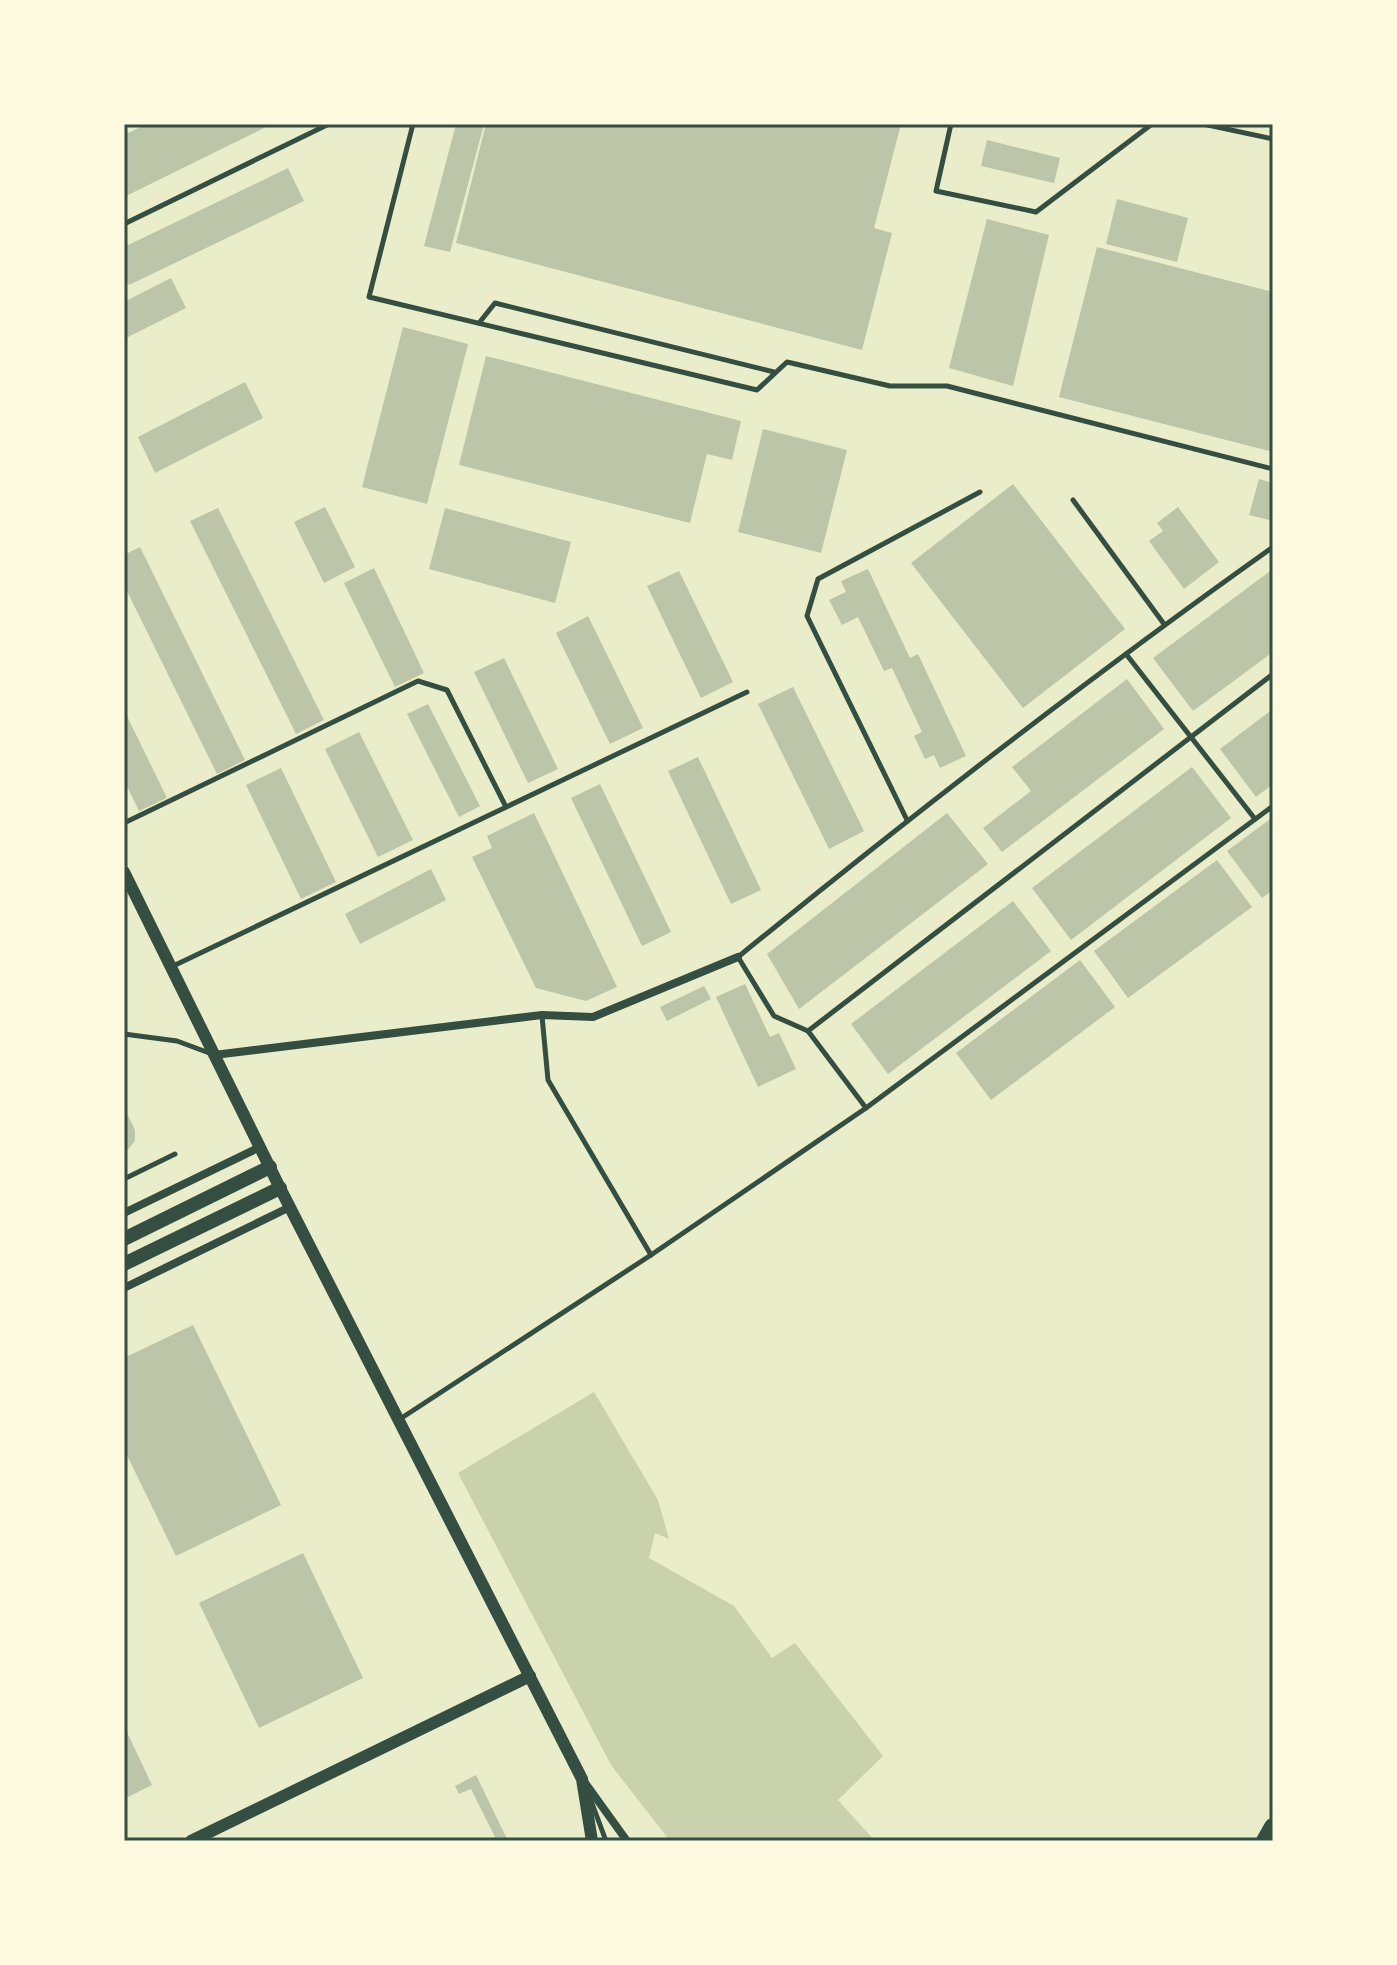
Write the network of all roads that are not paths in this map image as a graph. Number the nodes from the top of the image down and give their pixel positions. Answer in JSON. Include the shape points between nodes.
{"nodes":[{"id":1,"x":329,"y":124,"type":"edge"},
{"id":2,"x":413,"y":124,"type":"edge"},
{"id":3,"x":951,"y":124,"type":"edge"},
{"id":4,"x":1152,"y":124,"type":"edge"},
{"id":5,"x":1203,"y":124,"type":"edge"},
{"id":6,"x":1273,"y":139,"type":"edge"},
{"id":7,"x":124,"y":224,"type":"edge"},
{"id":8,"x":479,"y":323,"type":"junction"},
{"id":9,"x":775,"y":372,"type":"junction"},
{"id":10,"x":1273,"y":469,"type":"edge"},
{"id":11,"x":980,"y":492,"type":"dead end"},
{"id":12,"x":1073,"y":500,"type":"dead end"},
{"id":13,"x":1273,"y":547,"type":"edge"},
{"id":14,"x":1164,"y":624,"type":"junction"},
{"id":15,"x":1126,"y":654,"type":"junction"},
{"id":16,"x":1273,"y":674,"type":"edge"},
{"id":17,"x":747,"y":692,"type":"dead end"},
{"id":18,"x":1189,"y":737,"type":"junction"},
{"id":19,"x":1273,"y":806,"type":"edge"},
{"id":20,"x":506,"y":807,"type":"junction"},
{"id":21,"x":1255,"y":819,"type":"junction"},
{"id":22,"x":907,"y":820,"type":"junction"},
{"id":23,"x":124,"y":823,"type":"edge"},
{"id":24,"x":124,"y":872,"type":"edge"},
{"id":25,"x":738,"y":957,"type":"junction"},
{"id":26,"x":170,"y":967,"type":"junction"},
{"id":27,"x":542,"y":1015,"type":"junction"},
{"id":28,"x":808,"y":1031,"type":"junction"},
{"id":29,"x":124,"y":1034,"type":"edge"},
{"id":30,"x":214,"y":1055,"type":"junction"},
{"id":31,"x":866,"y":1108,"type":"junction"},
{"id":32,"x":260,"y":1147,"type":"junction"},
{"id":33,"x":175,"y":1154,"type":"dead end"},
{"id":34,"x":270,"y":1167,"type":"junction"},
{"id":35,"x":124,"y":1179,"type":"edge"},
{"id":36,"x":280,"y":1188,"type":"junction"},
{"id":37,"x":290,"y":1207,"type":"junction"},
{"id":38,"x":124,"y":1213,"type":"edge"},
{"id":39,"x":124,"y":1239,"type":"edge"},
{"id":40,"x":651,"y":1255,"type":"junction"},
{"id":41,"x":124,"y":1264,"type":"edge"},
{"id":42,"x":124,"y":1288,"type":"edge"},
{"id":43,"x":399,"y":1420,"type":"junction"},
{"id":44,"x":530,"y":1676,"type":"junction"},
{"id":45,"x":582,"y":1779,"type":"junction"},
{"id":46,"x":1273,"y":1827,"type":"edge"},
{"id":47,"x":191,"y":1841,"type":"edge"},
{"id":48,"x":592,"y":1841,"type":"edge"},
{"id":49,"x":606,"y":1841,"type":"edge"},
{"id":50,"x":627,"y":1841,"type":"edge"},
{"id":51,"x":1265,"y":1841,"type":"edge"}],
"edges":[{"from":1,"to":7,"type":"lane"},
{"from":2,"to":8,"type":"lane","via":[[369,297]]},
{"from":3,"to":4,"type":"lane","via":[[936,191],[1036,212]]},
{"from":5,"to":6,"type":"lane"},
{"from":8,"to":9,"type":"lane","via":[[757,390]]},
{"from":8,"to":9,"type":"lane","via":[[495,303]]},
{"from":9,"to":10,"type":"lane","via":[[787,362],[890,386],[947,386]]},
{"from":11,"to":22,"type":"lane","via":[[818,579],[807,616]]},
{"from":12,"to":14,"type":"lane"},
{"from":13,"to":14,"type":"lane"},
{"from":14,"to":15,"type":"lane"},
{"from":15,"to":18,"type":"lane"},
{"from":15,"to":22,"type":"lane"},
{"from":16,"to":18,"type":"lane"},
{"from":17,"to":20,"type":"lane"},
{"from":18,"to":21,"type":"lane"},
{"from":18,"to":28,"type":"lane"},
{"from":19,"to":21,"type":"lane"},
{"from":20,"to":23,"type":"lane","via":[[447,690],[418,681]]},
{"from":20,"to":26,"type":"lane"},
{"from":21,"to":31,"type":"lane"},
{"from":22,"to":25,"type":"lane"},
{"from":24,"to":26,"type":"street"},
{"from":25,"to":27,"type":"street","via":[[593,1017]]},
{"from":25,"to":28,"type":"lane","via":[[774,1016]]},
{"from":26,"to":30,"type":"street"},
{"from":27,"to":30,"type":"street"},
{"from":27,"to":40,"type":"lane","via":[[548,1080]]},
{"from":28,"to":31,"type":"lane"},
{"from":29,"to":30,"type":"lane","via":[[177,1041]]},
{"from":30,"to":32,"type":"street"},
{"from":31,"to":40,"type":"lane"},
{"from":32,"to":34,"type":"street"},
{"from":32,"to":38,"type":"street"},
{"from":33,"to":35,"type":"lane"},
{"from":34,"to":36,"type":"street"},
{"from":34,"to":39,"type":"main road"},
{"from":36,"to":37,"type":"street"},
{"from":36,"to":41,"type":"main road"},
{"from":37,"to":42,"type":"street"},
{"from":37,"to":43,"type":"street"},
{"from":40,"to":43,"type":"lane"},
{"from":43,"to":44,"type":"street"},
{"from":44,"to":45,"type":"street"},
{"from":44,"to":47,"type":"street"},
{"from":45,"to":48,"type":"street"},
{"from":45,"to":49,"type":"lane"},
{"from":45,"to":50,"type":"street"},
{"from":46,"to":51,"type":"highway"}]}
